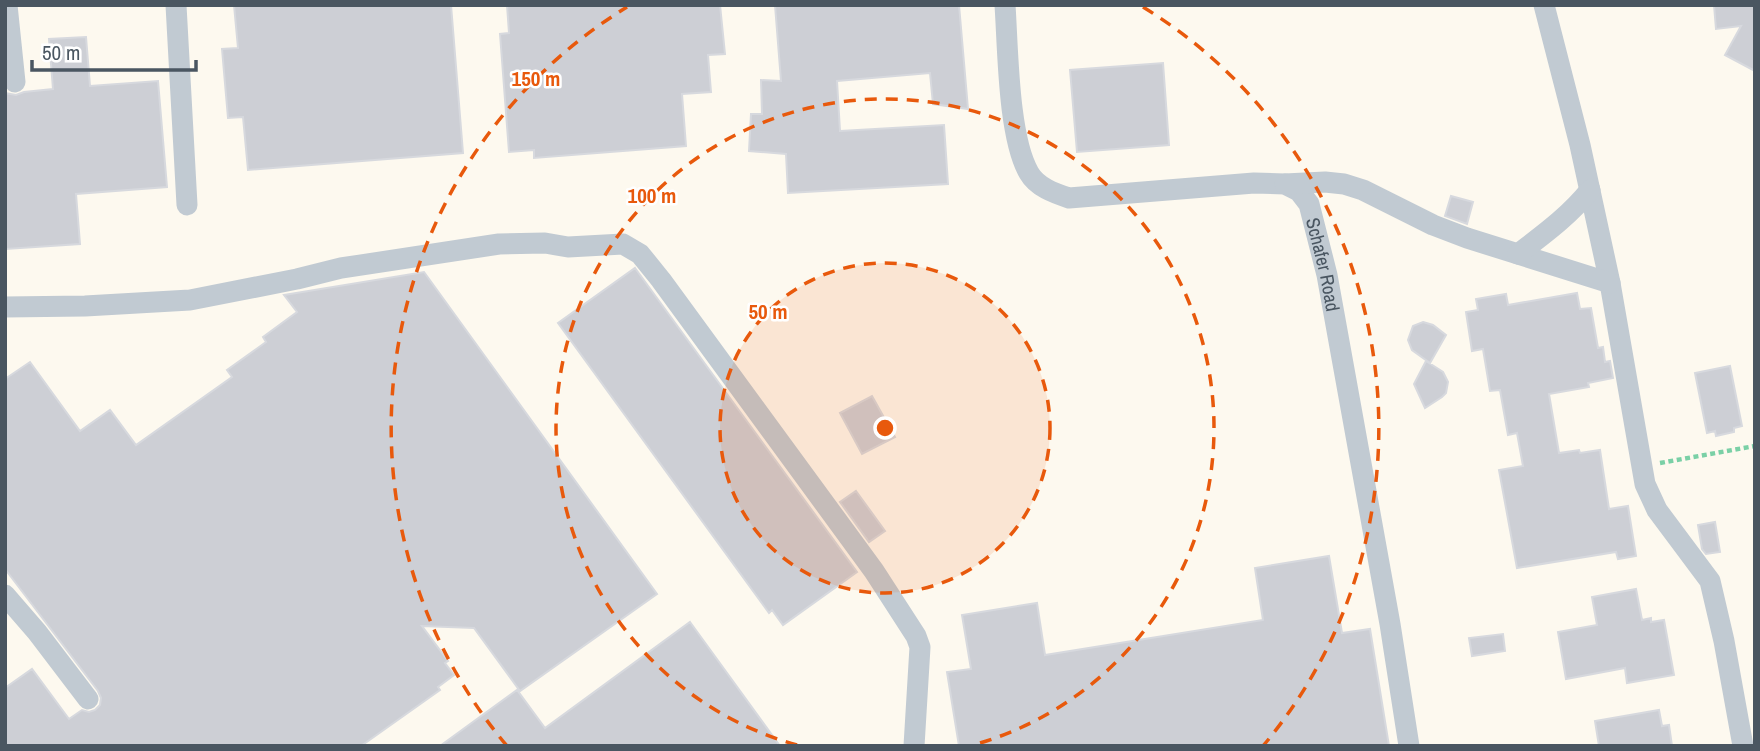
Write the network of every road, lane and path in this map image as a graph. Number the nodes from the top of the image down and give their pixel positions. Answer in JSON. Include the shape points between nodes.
{"nodes":[{"id":1,"x":7,"y":5,"type":"edge"},
{"id":2,"x":176,"y":5,"type":"edge"},
{"id":3,"x":1005,"y":5,"type":"edge"},
{"id":4,"x":1544,"y":5,"type":"edge"},
{"id":5,"x":15,"y":82,"type":"dead end"},
{"id":6,"x":1286,"y":184,"type":"junction"},
{"id":7,"x":1590,"y":190,"type":"junction"},
{"id":8,"x":187,"y":205,"type":"dead end"},
{"id":9,"x":1518,"y":254,"type":"junction"},
{"id":10,"x":1610,"y":283,"type":"junction"},
{"id":11,"x":5,"y":307,"type":"edge"},
{"id":12,"x":1755,"y":446,"type":"edge"},
{"id":13,"x":1642,"y":466,"type":"junction"},
{"id":14,"x":5,"y":595,"type":"edge"},
{"id":15,"x":88,"y":699,"type":"dead end"},
{"id":16,"x":914,"y":746,"type":"edge"},
{"id":17,"x":1409,"y":746,"type":"edge"},
{"id":18,"x":1743,"y":746,"type":"edge"}],
"edges":[{"from":1,"to":5,"type":"street"},
{"from":2,"to":8,"type":"street"},
{"from":3,"to":6,"type":"street","via":[[1017,140],[1029,174],[1048,191],[1069,198]]},
{"from":4,"to":7,"type":"street"},
{"from":6,"to":9,"type":"street","via":[[1344,184],[1433,225]]},
{"from":6,"to":17,"type":"street","name":"Schafer Road","via":[[1309,204],[1328,275]]},
{"from":7,"to":9,"type":"street","via":[[1562,220]]},
{"from":7,"to":10,"type":"street"},
{"from":9,"to":10,"type":"street"},
{"from":10,"to":13,"type":"street"},
{"from":11,"to":16,"type":"street","via":[[190,300],[341,268],[499,244],[580,247],[612,243],[632,248],[661,280],[874,571],[916,636],[920,647]]},
{"from":12,"to":13,"type":"path"},
{"from":13,"to":18,"type":"street","via":[[1657,510],[1710,581]]},
{"from":14,"to":15,"type":"street"}]}
